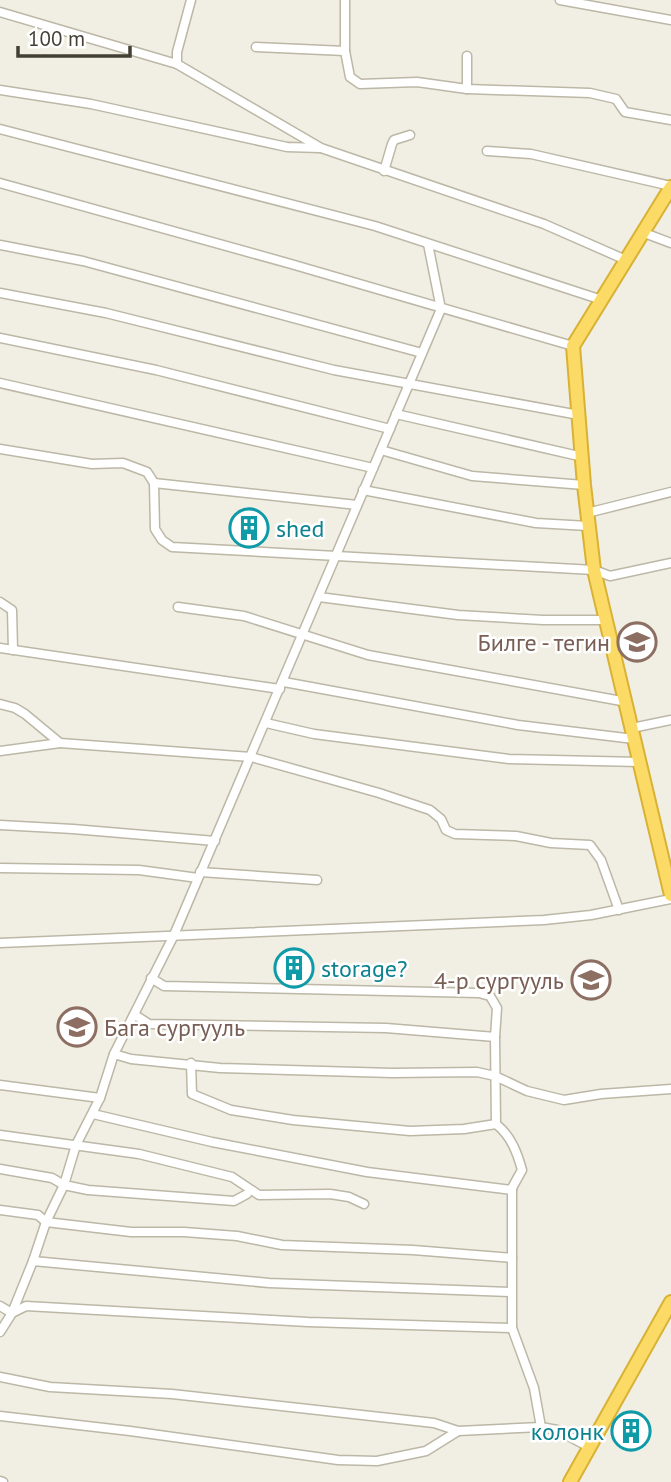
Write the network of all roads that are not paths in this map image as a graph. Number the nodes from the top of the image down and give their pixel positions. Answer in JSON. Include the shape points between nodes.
{"nodes":[{"id":1,"x":191,"y":0,"type":"edge"},
{"id":2,"x":345,"y":0,"type":"edge"},
{"id":3,"x":560,"y":0,"type":"edge"},
{"id":4,"x":0,"y":12,"type":"edge"},
{"id":5,"x":671,"y":20,"type":"edge"},
{"id":6,"x":256,"y":47,"type":"dead end"},
{"id":7,"x":345,"y":51,"type":"junction"},
{"id":8,"x":467,"y":56,"type":"dead end"},
{"id":9,"x":177,"y":64,"type":"junction"},
{"id":10,"x":467,"y":89,"type":"junction"},
{"id":11,"x":0,"y":90,"type":"edge"},
{"id":12,"x":671,"y":120,"type":"edge"},
{"id":13,"x":0,"y":129,"type":"edge"},
{"id":14,"x":410,"y":135,"type":"dead end"},
{"id":15,"x":321,"y":148,"type":"junction"},
{"id":16,"x":487,"y":151,"type":"dead end"},
{"id":17,"x":384,"y":171,"type":"junction"},
{"id":18,"x":0,"y":183,"type":"edge"},
{"id":19,"x":671,"y":186,"type":"edge"},
{"id":20,"x":647,"y":234,"type":"dead end"},
{"id":21,"x":671,"y":243,"type":"edge"},
{"id":22,"x":428,"y":244,"type":"junction"},
{"id":23,"x":0,"y":245,"type":"edge"},
{"id":24,"x":626,"y":260,"type":"junction"},
{"id":25,"x":0,"y":293,"type":"edge"},
{"id":26,"x":602,"y":300,"type":"junction"},
{"id":27,"x":441,"y":309,"type":"junction"},
{"id":28,"x":0,"y":338,"type":"edge"},
{"id":29,"x":573,"y":346,"type":"junction"},
{"id":30,"x":422,"y":353,"type":"junction"},
{"id":31,"x":0,"y":383,"type":"edge"},
{"id":32,"x":409,"y":385,"type":"junction"},
{"id":33,"x":396,"y":414,"type":"junction"},
{"id":34,"x":579,"y":415,"type":"junction"},
{"id":35,"x":390,"y":429,"type":"junction"},
{"id":36,"x":0,"y":449,"type":"edge"},
{"id":37,"x":381,"y":450,"type":"junction"},
{"id":38,"x":583,"y":457,"type":"junction"},
{"id":39,"x":373,"y":468,"type":"junction"},
{"id":40,"x":154,"y":482,"type":"junction"},
{"id":41,"x":584,"y":485,"type":"junction"},
{"id":42,"x":363,"y":490,"type":"junction"},
{"id":43,"x":671,"y":492,"type":"edge"},
{"id":44,"x":356,"y":505,"type":"junction"},
{"id":45,"x":588,"y":520,"type":"junction"},
{"id":46,"x":334,"y":556,"type":"junction"},
{"id":47,"x":671,"y":563,"type":"edge"},
{"id":48,"x":594,"y":570,"type":"junction"},
{"id":49,"x":319,"y":597,"type":"junction"},
{"id":50,"x":0,"y":602,"type":"edge"},
{"id":51,"x":178,"y":607,"type":"dead end"},
{"id":52,"x":606,"y":620,"type":"junction"},
{"id":53,"x":304,"y":634,"type":"junction"},
{"id":54,"x":0,"y":648,"type":"edge"},
{"id":55,"x":13,"y":650,"type":"junction"},
{"id":56,"x":282,"y":685,"type":"junction"},
{"id":57,"x":627,"y":702,"type":"junction"},
{"id":58,"x":0,"y":704,"type":"edge"},
{"id":59,"x":671,"y":720,"type":"edge"},
{"id":60,"x":266,"y":723,"type":"junction"},
{"id":61,"x":633,"y":733,"type":"junction"},
{"id":62,"x":60,"y":743,"type":"junction"},
{"id":63,"x":0,"y":751,"type":"edge"},
{"id":64,"x":251,"y":757,"type":"junction"},
{"id":65,"x":640,"y":762,"type":"junction"},
{"id":66,"x":0,"y":825,"type":"edge"},
{"id":67,"x":215,"y":841,"type":"junction"},
{"id":68,"x":0,"y":868,"type":"edge"},
{"id":69,"x":199,"y":875,"type":"junction"},
{"id":70,"x":317,"y":880,"type":"dead end"},
{"id":71,"x":671,"y":896,"type":"edge"},
{"id":72,"x":619,"y":909,"type":"junction"},
{"id":73,"x":174,"y":935,"type":"junction"},
{"id":74,"x":0,"y":943,"type":"edge"},
{"id":75,"x":152,"y":978,"type":"junction"},
{"id":76,"x":135,"y":1015,"type":"junction"},
{"id":77,"x":495,"y":1037,"type":"junction"},
{"id":78,"x":114,"y":1054,"type":"junction"},
{"id":79,"x":191,"y":1063,"type":"junction"},
{"id":80,"x":495,"y":1076,"type":"junction"},
{"id":81,"x":0,"y":1085,"type":"edge"},
{"id":82,"x":671,"y":1089,"type":"edge"},
{"id":83,"x":100,"y":1098,"type":"junction"},
{"id":84,"x":93,"y":1114,"type":"junction"},
{"id":85,"x":496,"y":1124,"type":"junction"},
{"id":86,"x":0,"y":1135,"type":"edge"},
{"id":87,"x":76,"y":1145,"type":"junction"},
{"id":88,"x":0,"y":1170,"type":"edge"},
{"id":89,"x":64,"y":1185,"type":"junction"},
{"id":90,"x":512,"y":1190,"type":"junction"},
{"id":91,"x":247,"y":1194,"type":"dead end"},
{"id":92,"x":364,"y":1204,"type":"dead end"},
{"id":93,"x":0,"y":1210,"type":"edge"},
{"id":94,"x":46,"y":1222,"type":"junction"},
{"id":95,"x":512,"y":1258,"type":"junction"},
{"id":96,"x":33,"y":1261,"type":"junction"},
{"id":97,"x":510,"y":1292,"type":"junction"},
{"id":98,"x":671,"y":1302,"type":"edge"},
{"id":99,"x":0,"y":1306,"type":"edge"},
{"id":100,"x":12,"y":1312,"type":"junction"},
{"id":101,"x":512,"y":1328,"type":"junction"},
{"id":102,"x":0,"y":1332,"type":"edge"},
{"id":103,"x":0,"y":1377,"type":"edge"},
{"id":104,"x":0,"y":1416,"type":"edge"},
{"id":105,"x":541,"y":1427,"type":"junction"},
{"id":106,"x":458,"y":1431,"type":"junction"},
{"id":107,"x":589,"y":1447,"type":"junction"},
{"id":108,"x":570,"y":1482,"type":"edge"}],
"edges":[{"from":1,"to":9,"type":"street"},
{"from":2,"to":7,"type":"street"},
{"from":3,"to":5,"type":"street"},
{"from":4,"to":9,"type":"street"},
{"from":6,"to":7,"type":"street"},
{"from":7,"to":10,"type":"street","via":[[350,77],[360,83],[417,82]]},
{"from":8,"to":10,"type":"street"},
{"from":9,"to":15,"type":"street"},
{"from":10,"to":12,"type":"street","via":[[590,93],[615,99],[625,112]]},
{"from":11,"to":15,"type":"street","via":[[91,104],[287,147]]},
{"from":13,"to":22,"type":"street","via":[[375,226]]},
{"from":14,"to":17,"type":"street","via":[[392,144]]},
{"from":15,"to":17,"type":"street"},
{"from":16,"to":19,"type":"street","via":[[531,154]]},
{"from":17,"to":24,"type":"street","via":[[544,224]]},
{"from":18,"to":27,"type":"street"},
{"from":19,"to":24,"type":"highway"},
{"from":20,"to":21,"type":"street"},
{"from":22,"to":26,"type":"street"},
{"from":22,"to":27,"type":"street"},
{"from":23,"to":30,"type":"street","via":[[83,261]]},
{"from":24,"to":26,"type":"highway"},
{"from":25,"to":32,"type":"street","via":[[106,313]]},
{"from":26,"to":29,"type":"highway"},
{"from":27,"to":29,"type":"street"},
{"from":27,"to":30,"type":"street"},
{"from":28,"to":35,"type":"street","via":[[156,370]]},
{"from":29,"to":34,"type":"highway"},
{"from":30,"to":32,"type":"street"},
{"from":31,"to":39,"type":"street"},
{"from":32,"to":33,"type":"street"},
{"from":32,"to":34,"type":"street"},
{"from":33,"to":35,"type":"street"},
{"from":33,"to":38,"type":"street"},
{"from":34,"to":38,"type":"highway"},
{"from":35,"to":37,"type":"street"},
{"from":36,"to":40,"type":"street","via":[[92,464],[122,463],[147,472]]},
{"from":37,"to":39,"type":"street"},
{"from":37,"to":41,"type":"street","via":[[472,475]]},
{"from":38,"to":41,"type":"highway"},
{"from":39,"to":42,"type":"street"},
{"from":40,"to":44,"type":"street"},
{"from":40,"to":46,"type":"street","via":[[155,528],[172,547]]},
{"from":41,"to":45,"type":"highway"},
{"from":42,"to":44,"type":"street"},
{"from":42,"to":45,"type":"street","via":[[536,523]]},
{"from":43,"to":45,"type":"street"},
{"from":44,"to":46,"type":"street"},
{"from":45,"to":48,"type":"highway"},
{"from":46,"to":48,"type":"street"},
{"from":46,"to":49,"type":"street"},
{"from":47,"to":48,"type":"street","via":[[610,576]]},
{"from":48,"to":52,"type":"highway"},
{"from":49,"to":52,"type":"street","via":[[458,615]]},
{"from":49,"to":53,"type":"street"},
{"from":50,"to":55,"type":"street","via":[[12,610]]},
{"from":51,"to":53,"type":"street","via":[[244,616]]},
{"from":52,"to":57,"type":"highway"},
{"from":53,"to":56,"type":"street"},
{"from":53,"to":57,"type":"street","via":[[368,655]]},
{"from":54,"to":55,"type":"street"},
{"from":55,"to":56,"type":"street"},
{"from":56,"to":60,"type":"street"},
{"from":56,"to":61,"type":"street","via":[[518,725]]},
{"from":57,"to":61,"type":"highway"},
{"from":58,"to":62,"type":"street","via":[[25,714]]},
{"from":59,"to":61,"type":"street"},
{"from":60,"to":64,"type":"street"},
{"from":60,"to":65,"type":"street","via":[[314,734],[509,759]]},
{"from":61,"to":65,"type":"highway"},
{"from":62,"to":63,"type":"street"},
{"from":62,"to":64,"type":"street"},
{"from":64,"to":67,"type":"street"},
{"from":64,"to":72,"type":"street","via":[[430,810],[455,834],[590,845],[601,860]]},
{"from":65,"to":71,"type":"highway"},
{"from":66,"to":67,"type":"street"},
{"from":67,"to":69,"type":"street"},
{"from":68,"to":69,"type":"street"},
{"from":69,"to":70,"type":"street"},
{"from":69,"to":73,"type":"street"},
{"from":71,"to":72,"type":"street"},
{"from":72,"to":73,"type":"street","via":[[544,919]]},
{"from":73,"to":74,"type":"street"},
{"from":73,"to":75,"type":"street"},
{"from":75,"to":76,"type":"street"},
{"from":75,"to":77,"type":"street","via":[[164,986],[480,993],[490,996],[497,1009]]},
{"from":76,"to":77,"type":"street","via":[[149,1024],[386,1028]]},
{"from":76,"to":78,"type":"street"},
{"from":77,"to":80,"type":"street"},
{"from":78,"to":79,"type":"street"},
{"from":78,"to":83,"type":"street"},
{"from":79,"to":80,"type":"street","via":[[220,1068]]},
{"from":79,"to":85,"type":"street","via":[[192,1094],[232,1110],[411,1132]]},
{"from":80,"to":82,"type":"street","via":[[527,1091],[564,1100]]},
{"from":80,"to":85,"type":"street"},
{"from":81,"to":83,"type":"street"},
{"from":83,"to":84,"type":"street"},
{"from":84,"to":87,"type":"street"},
{"from":84,"to":90,"type":"street","via":[[367,1172]]},
{"from":85,"to":90,"type":"street","via":[[516,1149],[522,1170]]},
{"from":86,"to":87,"type":"street"},
{"from":87,"to":89,"type":"street"},
{"from":87,"to":92,"type":"street","via":[[139,1154],[232,1177],[259,1195],[330,1194]]},
{"from":88,"to":89,"type":"street","via":[[52,1178]]},
{"from":89,"to":91,"type":"street","via":[[234,1201]]},
{"from":89,"to":94,"type":"street"},
{"from":90,"to":95,"type":"street"},
{"from":93,"to":94,"type":"street","via":[[38,1214]]},
{"from":94,"to":95,"type":"street","via":[[131,1232],[237,1236],[282,1245]]},
{"from":94,"to":96,"type":"street"},
{"from":95,"to":97,"type":"street"},
{"from":96,"to":97,"type":"street","via":[[269,1283]]},
{"from":96,"to":100,"type":"street"},
{"from":97,"to":101,"type":"street"},
{"from":98,"to":107,"type":"highway"},
{"from":99,"to":100,"type":"street"},
{"from":100,"to":101,"type":"street","via":[[26,1306]]},
{"from":100,"to":102,"type":"street"},
{"from":101,"to":105,"type":"street","via":[[534,1388]]},
{"from":103,"to":106,"type":"street","via":[[50,1387],[172,1394],[434,1423]]},
{"from":104,"to":106,"type":"street","via":[[338,1460],[377,1461],[426,1451]]},
{"from":105,"to":106,"type":"street"},
{"from":105,"to":107,"type":"street"},
{"from":107,"to":108,"type":"highway"}]}
